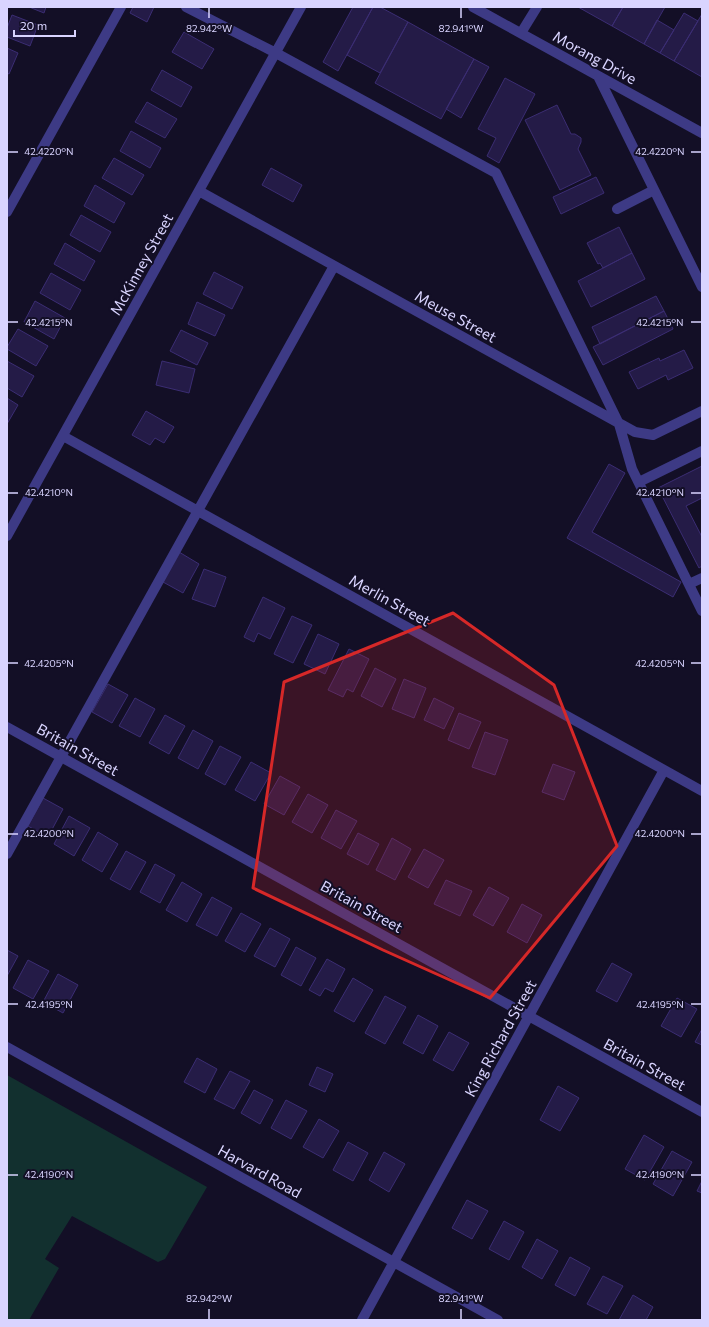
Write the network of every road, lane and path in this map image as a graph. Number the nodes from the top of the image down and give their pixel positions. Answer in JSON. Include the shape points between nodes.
{"nodes":[{"id":1,"x":121,"y":7,"type":"edge"},
{"id":2,"x":186,"y":7,"type":"edge"},
{"id":3,"x":301,"y":7,"type":"edge"},
{"id":4,"x":474,"y":7,"type":"edge"},
{"id":5,"x":537,"y":7,"type":"edge"},
{"id":6,"x":521,"y":33,"type":"junction"},
{"id":7,"x":276,"y":53,"type":"junction"},
{"id":8,"x":598,"y":76,"type":"junction"},
{"id":9,"x":702,"y":133,"type":"edge"},
{"id":10,"x":654,"y":190,"type":"junction"},
{"id":11,"x":199,"y":191,"type":"junction"},
{"id":12,"x":617,"y":209,"type":"dead end"},
{"id":13,"x":7,"y":212,"type":"edge"},
{"id":14,"x":334,"y":266,"type":"junction"},
{"id":15,"x":702,"y":287,"type":"edge"},
{"id":16,"x":702,"y":411,"type":"edge"},
{"id":17,"x":619,"y":424,"type":"junction"},
{"id":18,"x":62,"y":436,"type":"junction"},
{"id":19,"x":702,"y":451,"type":"edge"},
{"id":20,"x":639,"y":482,"type":"junction"},
{"id":21,"x":198,"y":511,"type":"junction"},
{"id":22,"x":7,"y":536,"type":"edge"},
{"id":23,"x":702,"y":578,"type":"edge"},
{"id":24,"x":689,"y":584,"type":"junction"},
{"id":25,"x":702,"y":611,"type":"edge"},
{"id":26,"x":7,"y":727,"type":"edge"},
{"id":27,"x":61,"y":757,"type":"junction"},
{"id":28,"x":664,"y":770,"type":"junction"},
{"id":29,"x":702,"y":791,"type":"edge"},
{"id":30,"x":7,"y":854,"type":"edge"},
{"id":31,"x":529,"y":1016,"type":"junction"},
{"id":32,"x":7,"y":1047,"type":"edge"},
{"id":33,"x":702,"y":1112,"type":"edge"},
{"id":34,"x":393,"y":1262,"type":"junction"},
{"id":35,"x":362,"y":1320,"type":"edge"},
{"id":36,"x":498,"y":1320,"type":"edge"}],
"edges":[{"from":1,"to":13,"type":"street"},
{"from":2,"to":7,"type":"street"},
{"from":3,"to":7,"type":"street","name":"McKinney Street"},
{"from":4,"to":6,"type":"street","name":"Morang Drive"},
{"from":5,"to":6,"type":"street"},
{"from":6,"to":8,"type":"street","name":"Morang Drive"},
{"from":7,"to":11,"type":"street","name":"McKinney Street"},
{"from":7,"to":17,"type":"street","via":[[496,173]]},
{"from":8,"to":9,"type":"street","name":"Morang Drive"},
{"from":8,"to":10,"type":"street"},
{"from":10,"to":12,"type":"street"},
{"from":10,"to":15,"type":"street"},
{"from":11,"to":14,"type":"street","name":"Meuse Street"},
{"from":11,"to":18,"type":"street","name":"McKinney Street"},
{"from":14,"to":17,"type":"street","name":"Meuse Street"},
{"from":14,"to":21,"type":"street"},
{"from":16,"to":17,"type":"street","name":"Meuse Street","via":[[653,435],[635,432]]},
{"from":17,"to":20,"type":"street","via":[[632,469]]},
{"from":18,"to":21,"type":"street","name":"Merlin Street"},
{"from":18,"to":22,"type":"street","name":"McKinney Street"},
{"from":19,"to":20,"type":"street"},
{"from":20,"to":24,"type":"street"},
{"from":21,"to":27,"type":"street"},
{"from":21,"to":28,"type":"street","name":"Merlin Street"},
{"from":23,"to":24,"type":"street"},
{"from":24,"to":25,"type":"street"},
{"from":26,"to":27,"type":"street","name":"Britain Street"},
{"from":27,"to":30,"type":"street"},
{"from":27,"to":31,"type":"street","name":"Britain Street"},
{"from":28,"to":29,"type":"street","name":"Merlin Street"},
{"from":28,"to":31,"type":"street","name":"King Richard Street"},
{"from":31,"to":33,"type":"street","name":"Britain Street"},
{"from":31,"to":34,"type":"street","name":"King Richard Street"},
{"from":32,"to":34,"type":"street","name":"Harvard Road"},
{"from":34,"to":35,"type":"street","name":"King Richard Street"},
{"from":34,"to":36,"type":"street","name":"Harvard Road"}]}
